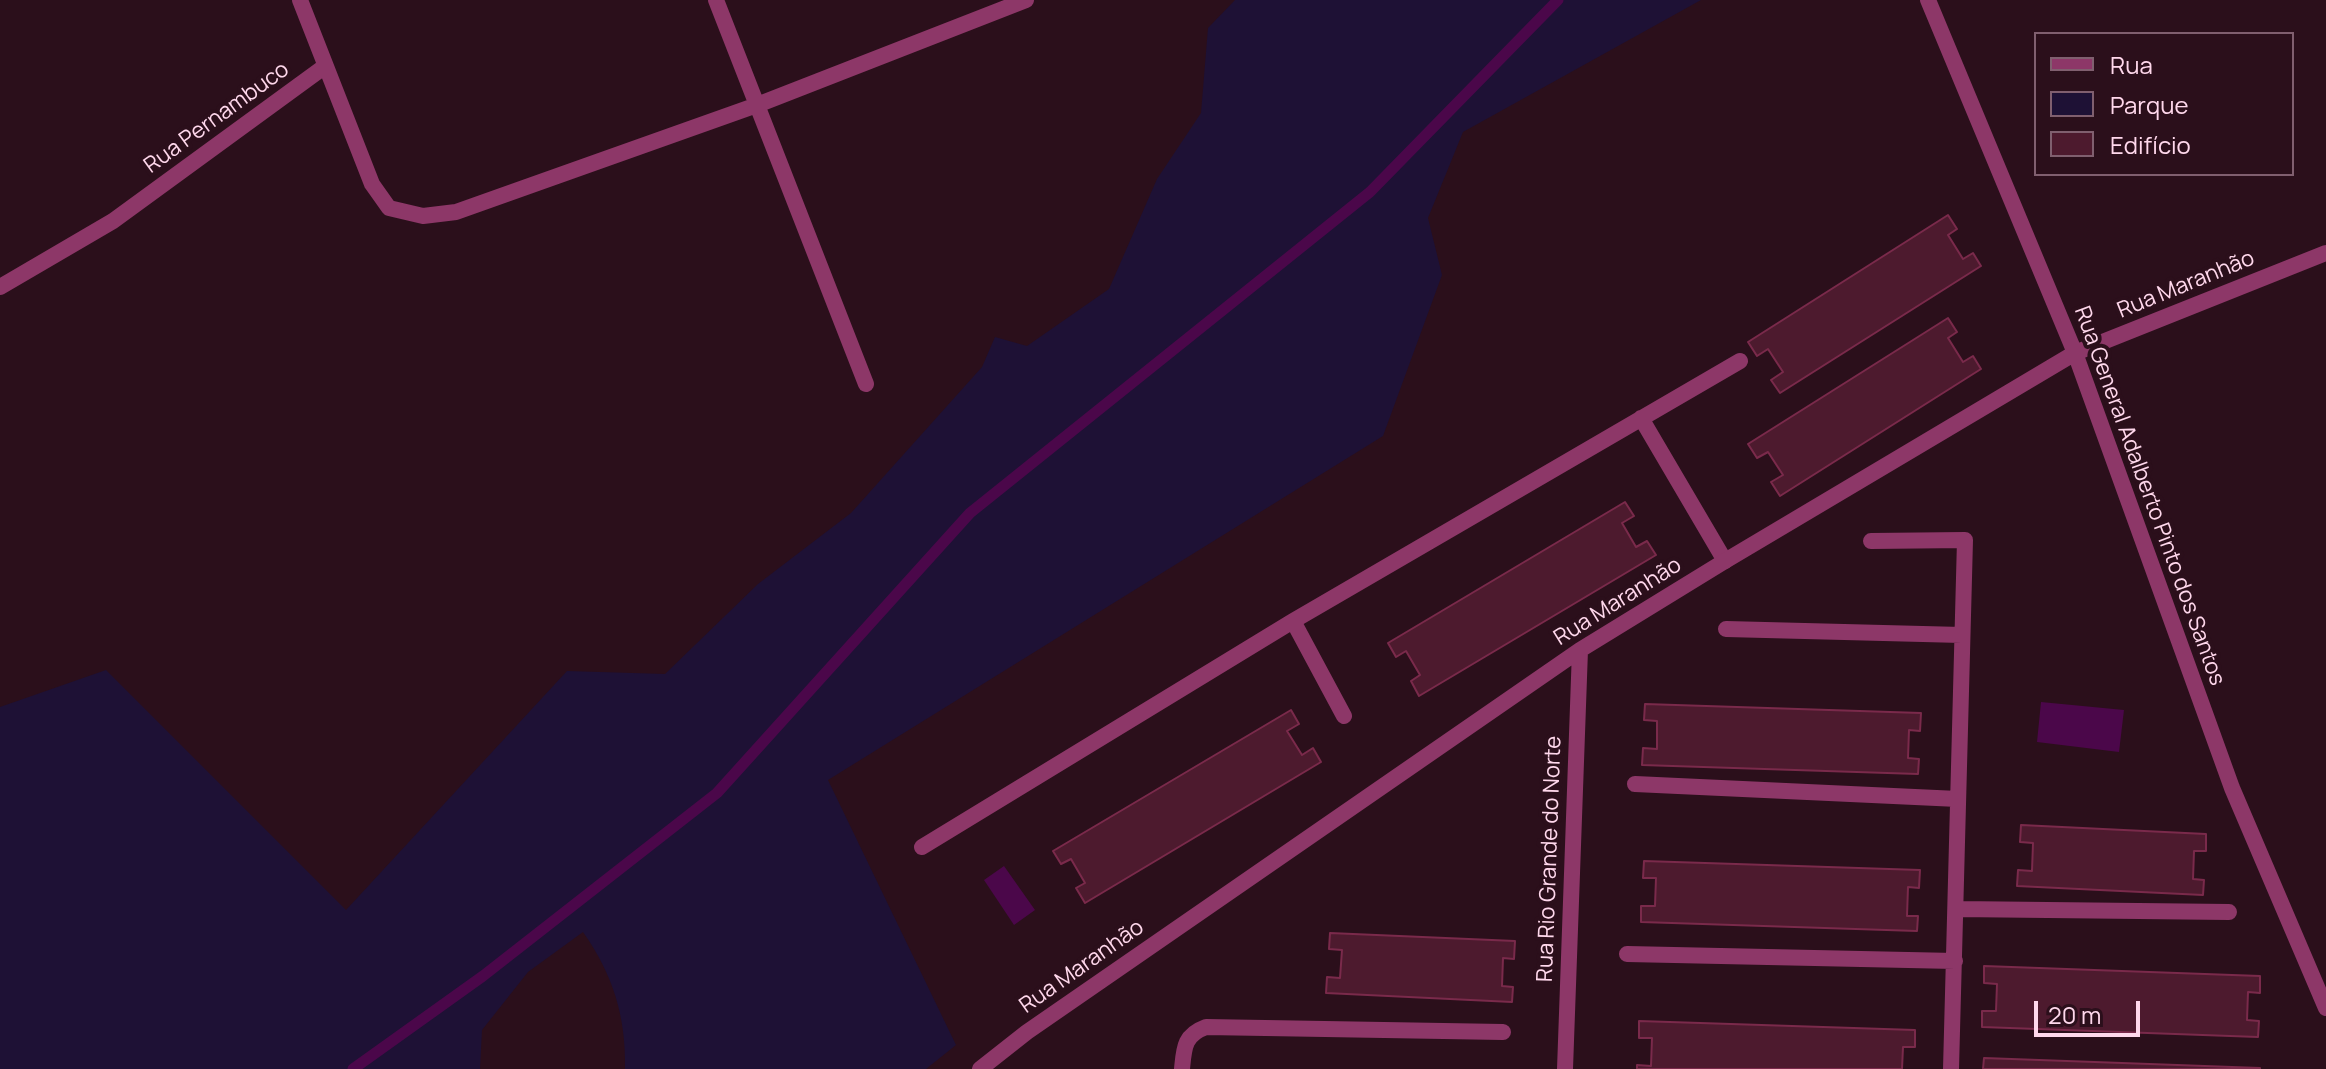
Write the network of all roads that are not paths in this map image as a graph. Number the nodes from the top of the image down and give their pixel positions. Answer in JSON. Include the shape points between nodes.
{"nodes":[{"id":1,"x":300,"y":0,"type":"edge"},
{"id":2,"x":716,"y":0,"type":"edge"},
{"id":3,"x":1026,"y":0,"type":"edge"},
{"id":4,"x":1928,"y":0,"type":"edge"},
{"id":5,"x":324,"y":67,"type":"junction"},
{"id":6,"x":757,"y":105,"type":"junction"},
{"id":7,"x":2326,"y":253,"type":"edge"},
{"id":8,"x":0,"y":287,"type":"edge"},
{"id":9,"x":2075,"y":353,"type":"junction"},
{"id":10,"x":1740,"y":361,"type":"dead end"},
{"id":11,"x":866,"y":384,"type":"dead end"},
{"id":12,"x":1641,"y":418,"type":"junction"},
{"id":13,"x":1871,"y":541,"type":"dead end"},
{"id":14,"x":1725,"y":561,"type":"junction"},
{"id":15,"x":1293,"y":621,"type":"junction"},
{"id":16,"x":1726,"y":629,"type":"dead end"},
{"id":17,"x":1962,"y":635,"type":"junction"},
{"id":18,"x":1580,"y":650,"type":"junction"},
{"id":19,"x":1344,"y":716,"type":"dead end"},
{"id":20,"x":1635,"y":784,"type":"dead end"},
{"id":21,"x":1958,"y":799,"type":"junction"},
{"id":22,"x":922,"y":847,"type":"dead end"},
{"id":23,"x":1957,"y":909,"type":"junction"},
{"id":24,"x":2229,"y":912,"type":"dead end"},
{"id":25,"x":1627,"y":954,"type":"dead end"},
{"id":26,"x":1955,"y":961,"type":"junction"},
{"id":27,"x":2326,"y":1008,"type":"edge"},
{"id":28,"x":1503,"y":1032,"type":"dead end"},
{"id":29,"x":980,"y":1069,"type":"edge"},
{"id":30,"x":1182,"y":1069,"type":"edge"},
{"id":31,"x":1565,"y":1069,"type":"edge"},
{"id":32,"x":1951,"y":1069,"type":"edge"}],
"edges":[{"from":1,"to":5,"type":"street"},
{"from":2,"to":6,"type":"street"},
{"from":3,"to":6,"type":"street","name":"Rua Pernambuco"},
{"from":4,"to":9,"type":"street","name":"Rua General Adalberto Pinto dos Santos"},
{"from":5,"to":6,"type":"street","name":"Rua Pernambuco","via":[[372,184],[389,208],[423,216],[456,212]]},
{"from":5,"to":8,"type":"street","name":"Rua Pernambuco","via":[[113,221]]},
{"from":6,"to":11,"type":"street"},
{"from":7,"to":9,"type":"street","name":"Rua Maranhão"},
{"from":9,"to":14,"type":"street","name":"Rua Maranhão"},
{"from":9,"to":27,"type":"street","name":"Rua General Adalberto Pinto dos Santos","via":[[2232,788]]},
{"from":10,"to":12,"type":"street"},
{"from":12,"to":14,"type":"street"},
{"from":12,"to":15,"type":"street"},
{"from":13,"to":17,"type":"street","via":[[1965,540]]},
{"from":14,"to":18,"type":"street","name":"Rua Maranhão"},
{"from":15,"to":19,"type":"street"},
{"from":15,"to":22,"type":"street"},
{"from":16,"to":17,"type":"street"},
{"from":17,"to":21,"type":"street"},
{"from":18,"to":29,"type":"street","name":"Rua Maranhão"},
{"from":18,"to":31,"type":"street","name":"Rua Rio Grande do Norte"},
{"from":20,"to":21,"type":"street"},
{"from":21,"to":23,"type":"street"},
{"from":23,"to":24,"type":"street"},
{"from":23,"to":26,"type":"street"},
{"from":25,"to":26,"type":"street"},
{"from":26,"to":32,"type":"street"},
{"from":28,"to":30,"type":"street","via":[[1206,1027],[1193,1031],[1185,1043]]}]}
